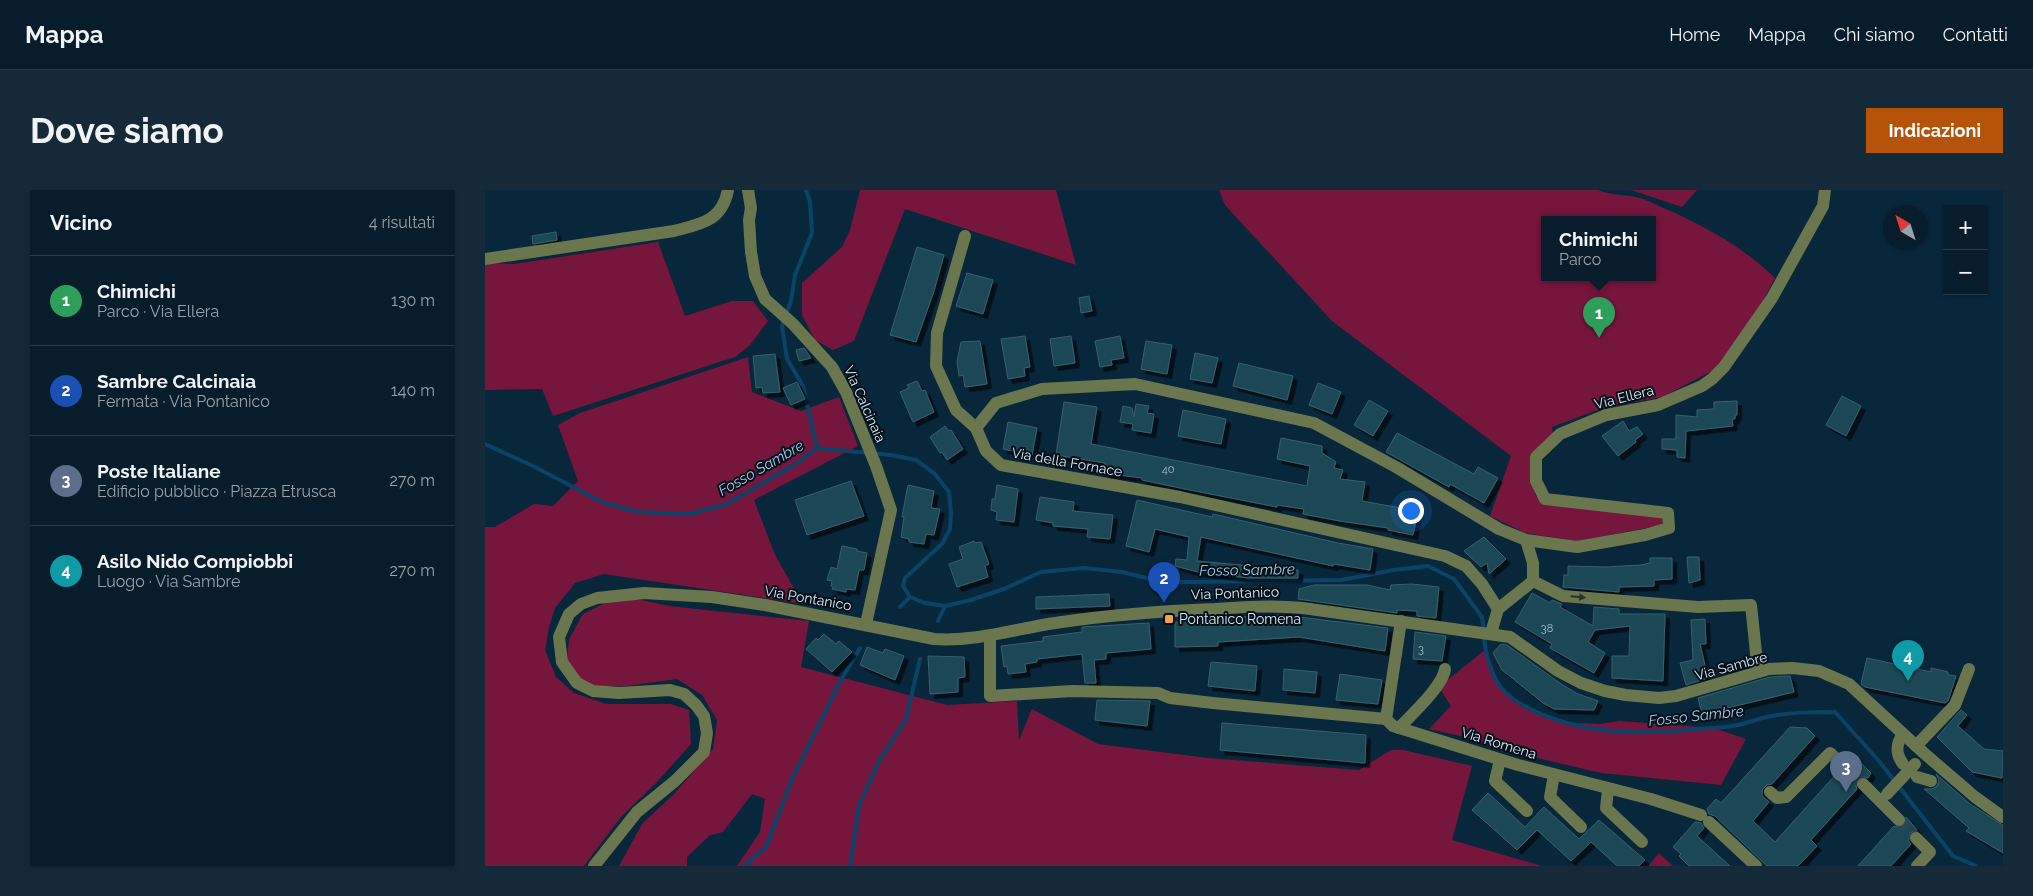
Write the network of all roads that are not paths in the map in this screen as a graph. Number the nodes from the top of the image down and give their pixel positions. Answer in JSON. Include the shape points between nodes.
{"nodes":[{"id":1,"x":728,"y":190,"type":"edge"},
{"id":2,"x":748,"y":190,"type":"edge"},
{"id":3,"x":1825,"y":190,"type":"edge"},
{"id":4,"x":965,"y":236,"type":"dead end"},
{"id":5,"x":485,"y":259,"type":"edge"},
{"id":6,"x":976,"y":428,"type":"junction"},
{"id":7,"x":1526,"y":540,"type":"junction"},
{"id":8,"x":1533,"y":581,"type":"junction"},
{"id":9,"x":1498,"y":609,"type":"junction"},
{"id":10,"x":1401,"y":621,"type":"junction"},
{"id":11,"x":866,"y":624,"type":"junction"},
{"id":12,"x":1454,"y":628,"type":"joint"},
{"id":13,"x":1489,"y":633,"type":"junction"},
{"id":14,"x":990,"y":636,"type":"junction"},
{"id":15,"x":1445,"y":669,"type":"dead end"},
{"id":16,"x":1969,"y":669,"type":"dead end"},
{"id":17,"x":1758,"y":672,"type":"junction"},
{"id":18,"x":1386,"y":719,"type":"junction"},
{"id":19,"x":1399,"y":728,"type":"junction"},
{"id":20,"x":1903,"y":734,"type":"junction"},
{"id":21,"x":1920,"y":750,"type":"junction"},
{"id":22,"x":1500,"y":760,"type":"junction"},
{"id":23,"x":1909,"y":764,"type":"junction"},
{"id":24,"x":1843,"y":765,"type":"tunnel mouth"},
{"id":25,"x":1554,"y":775,"type":"junction"},
{"id":26,"x":1917,"y":778,"type":"dead end"},
{"id":27,"x":1931,"y":781,"type":"dead end"},
{"id":28,"x":1863,"y":784,"type":"tunnel mouth"},
{"id":29,"x":1609,"y":790,"type":"junction"},
{"id":30,"x":1770,"y":792,"type":"dead end"},
{"id":31,"x":1884,"y":798,"type":"junction"},
{"id":32,"x":1527,"y":811,"type":"dead end"},
{"id":33,"x":2003,"y":817,"type":"edge"},
{"id":34,"x":1899,"y":820,"type":"tunnel mouth"},
{"id":35,"x":1581,"y":827,"type":"dead end"},
{"id":36,"x":1916,"y":838,"type":"tunnel mouth"},
{"id":37,"x":1642,"y":842,"type":"dead end"},
{"id":38,"x":594,"y":866,"type":"edge"},
{"id":39,"x":1756,"y":866,"type":"edge"},
{"id":40,"x":1917,"y":866,"type":"edge"}],
"edges":[{"from":1,"to":5,"type":"street","via":[[723,208],[699,225],[673,232]]},
{"from":2,"to":11,"type":"street","name":"Via Calcinaia","via":[[755,276],[765,298],[832,367],[847,392],[891,510]]},
{"from":3,"to":7,"type":"street","name":"Via Ellera","via":[[1823,206],[1772,298],[1712,379],[1658,405],[1606,415],[1560,434],[1536,457],[1536,481],[1545,499],[1668,513],[1669,528],[1577,548]]},
{"from":4,"to":6,"type":"street","via":[[937,332],[936,366],[956,410]]},
{"from":6,"to":7,"type":"street","via":[[995,403],[1042,389],[1135,384],[1314,423],[1397,467],[1499,529]]},
{"from":6,"to":9,"type":"street","name":"Via della Fornace","via":[[986,451],[1001,465],[1180,497],[1445,556],[1466,566]]},
{"from":7,"to":8,"type":"street","via":[[1533,563]]},
{"from":8,"to":9,"type":"street"},
{"from":8,"to":17,"type":"street","one_way":true,"via":[[1563,596],[1704,606],[1751,605]]},
{"from":9,"to":13,"type":"street"},
{"from":10,"to":12,"type":"street","name":"Via Pontanico"},
{"from":10,"to":14,"type":"street","name":"Via Pontanico","via":[[1282,606],[1081,619],[1019,628]]},
{"from":10,"to":18,"type":"street"},
{"from":11,"to":14,"type":"street","name":"Via Pontanico","via":[[935,639]]},
{"from":11,"to":38,"type":"street","name":"Via Pontanico","via":[[712,597],[644,593],[597,598],[581,604],[569,614],[559,637],[562,662],[577,683],[593,691],[670,690],[684,694],[704,716],[707,733],[704,752],[637,812]]},
{"from":12,"to":13,"type":"street","name":"Via Sambre"},
{"from":13,"to":17,"type":"street","name":"Via Sambre","via":[[1510,637],[1558,671],[1605,692],[1659,698],[1676,696]]},
{"from":14,"to":18,"type":"street","via":[[990,696],[1082,691],[1158,693],[1170,698],[1213,703]]},
{"from":15,"to":19,"type":"street","via":[[1429,695]]},
{"from":16,"to":21,"type":"street","via":[[1955,705]]},
{"from":17,"to":20,"type":"street","name":"Via Sambre","via":[[1793,668],[1827,674],[1849,684]]},
{"from":18,"to":19,"type":"street","name":"Via Romena"},
{"from":19,"to":22,"type":"street","name":"Via Romena"},
{"from":20,"to":21,"type":"street","name":"Via Sambre"},
{"from":20,"to":23,"type":"street","via":[[1897,754]]},
{"from":21,"to":23,"type":"street"},
{"from":21,"to":33,"type":"street","name":"Via Sambre"},
{"from":22,"to":25,"type":"street","name":"Via Romena"},
{"from":22,"to":32,"type":"street","via":[[1495,781]]},
{"from":23,"to":31,"type":"street","bridge":true},
{"from":24,"to":30,"type":"street","via":[[1830,753],[1786,798],[1777,798]]},
{"from":25,"to":29,"type":"street","name":"Via Romena"},
{"from":25,"to":35,"type":"street","via":[[1550,798]]},
{"from":26,"to":27,"type":"street"},
{"from":28,"to":31,"type":"street"},
{"from":29,"to":37,"type":"street","via":[[1607,808]]},
{"from":29,"to":39,"type":"street","name":"Via Romena","via":[[1651,799],[1705,819]]},
{"from":31,"to":34,"type":"street"},
{"from":36,"to":40,"type":"street","via":[[1930,852]]}]}
